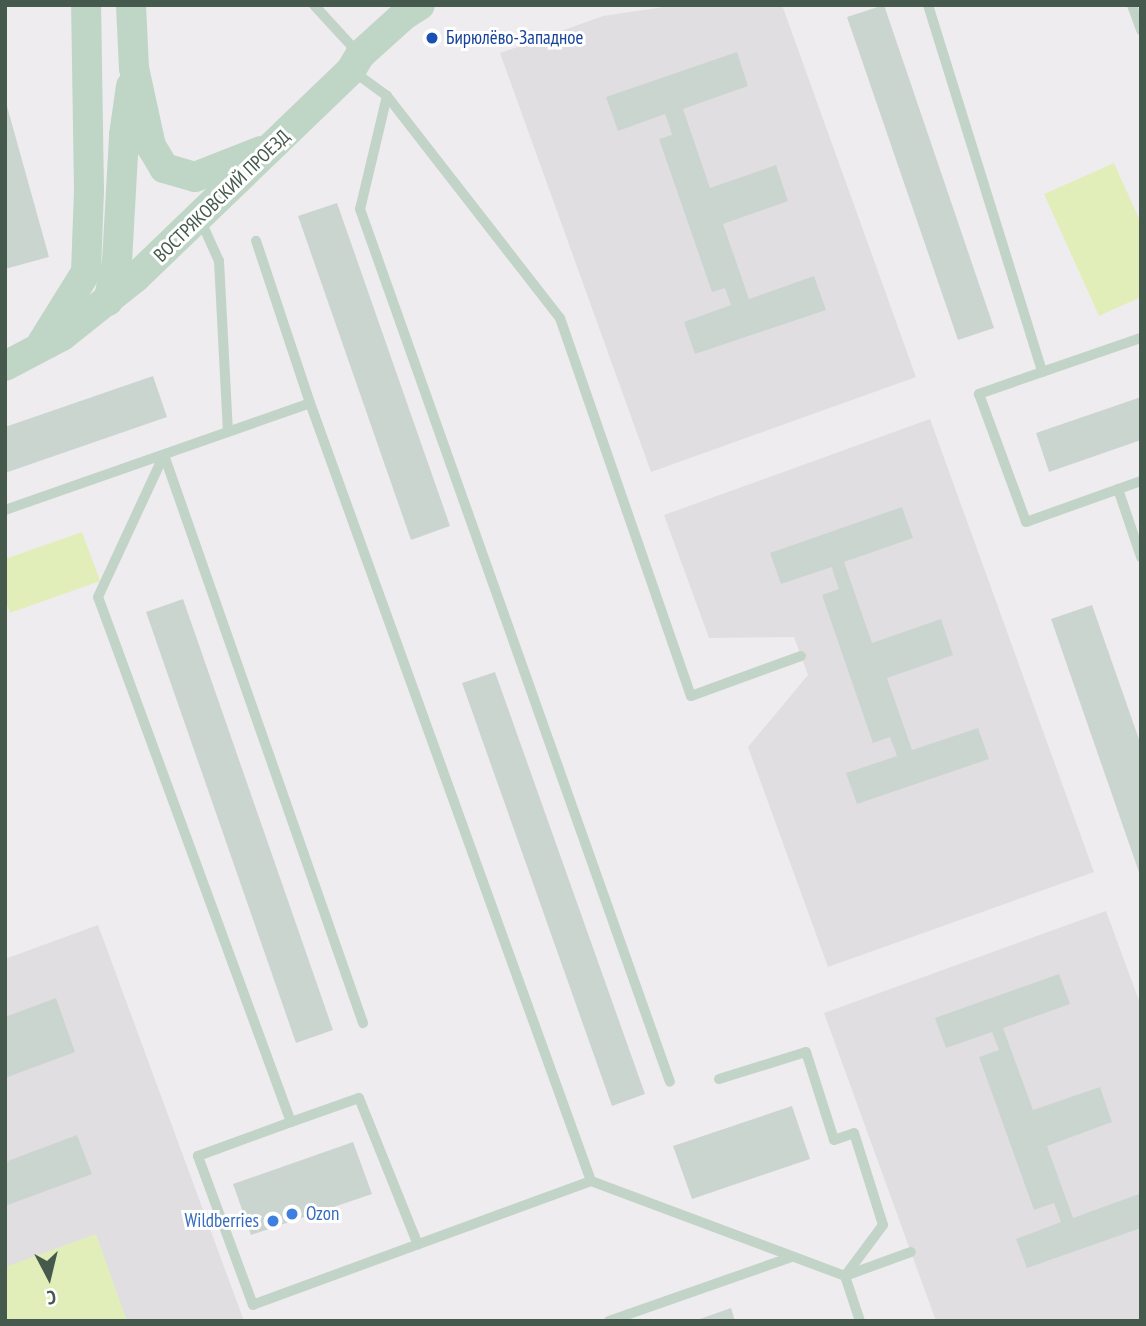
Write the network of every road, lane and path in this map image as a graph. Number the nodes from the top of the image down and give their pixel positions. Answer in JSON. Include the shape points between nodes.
{"nodes":[{"id":1,"x":86,"y":5,"type":"edge"},
{"id":2,"x":131,"y":5,"type":"edge"},
{"id":3,"x":314,"y":5,"type":"edge"},
{"id":4,"x":420,"y":5,"type":"edge"},
{"id":5,"x":928,"y":5,"type":"edge"},
{"id":6,"x":1132,"y":5,"type":"edge"},
{"id":7,"x":1141,"y":30,"type":"edge"},
{"id":8,"x":356,"y":63,"type":"junction"},
{"id":9,"x":134,"y":68,"type":"junction"},
{"id":10,"x":387,"y":96,"type":"junction"},
{"id":11,"x":275,"y":145,"type":"junction"},
{"id":12,"x":89,"y":191,"type":"junction"},
{"id":13,"x":200,"y":219,"type":"junction"},
{"id":14,"x":256,"y":241,"type":"dead end"},
{"id":15,"x":126,"y":270,"type":"junction"},
{"id":16,"x":1141,"y":338,"type":"edge"},
{"id":17,"x":38,"y":349,"type":"junction"},
{"id":18,"x":5,"y":366,"type":"edge"},
{"id":19,"x":1042,"y":372,"type":"junction"},
{"id":20,"x":310,"y":403,"type":"junction"},
{"id":21,"x":228,"y":431,"type":"junction"},
{"id":22,"x":164,"y":455,"type":"junction"},
{"id":23,"x":1141,"y":481,"type":"edge"},
{"id":24,"x":1118,"y":489,"type":"junction"},
{"id":25,"x":5,"y":510,"type":"edge"},
{"id":26,"x":1141,"y":557,"type":"edge"},
{"id":27,"x":801,"y":656,"type":"dead end"},
{"id":28,"x":363,"y":1023,"type":"dead end"},
{"id":29,"x":719,"y":1079,"type":"dead end"},
{"id":30,"x":670,"y":1082,"type":"dead end"},
{"id":31,"x":291,"y":1122,"type":"junction"},
{"id":32,"x":591,"y":1181,"type":"junction"},
{"id":33,"x":418,"y":1245,"type":"junction"},
{"id":34,"x":911,"y":1252,"type":"dead end"},
{"id":35,"x":792,"y":1257,"type":"junction"},
{"id":36,"x":845,"y":1276,"type":"junction"},
{"id":37,"x":609,"y":1321,"type":"edge"},
{"id":38,"x":860,"y":1321,"type":"edge"}],
"edges":[{"from":1,"to":12,"type":"street"},
{"from":2,"to":9,"type":"street"},
{"from":3,"to":8,"type":"lane"},
{"from":4,"to":8,"type":"street","name":"ВОСТРЯКОВСКИЙ ПРОЕЗД"},
{"from":5,"to":19,"type":"lane"},
{"from":6,"to":7,"type":"lane"},
{"from":8,"to":10,"type":"lane"},
{"from":8,"to":11,"type":"street","name":"ВОСТРЯКОВСКИЙ ПРОЕЗД"},
{"from":9,"to":11,"type":"street","via":[[151,146],[164,168],[195,177]]},
{"from":9,"to":15,"type":"street","via":[[124,135]]},
{"from":10,"to":27,"type":"lane","via":[[560,318],[691,696]]},
{"from":10,"to":30,"type":"lane","via":[[360,209]]},
{"from":11,"to":13,"type":"street","name":"ВОСТРЯКОВСКИЙ ПРОЕЗД"},
{"from":12,"to":15,"type":"street","via":[[99,241]]},
{"from":12,"to":17,"type":"street","via":[[86,272]]},
{"from":13,"to":15,"type":"street","name":"ВОСТРЯКОВСКИЙ ПРОЕЗД"},
{"from":13,"to":21,"type":"lane","via":[[219,261]]},
{"from":14,"to":20,"type":"lane"},
{"from":15,"to":17,"type":"street","via":[[108,301]]},
{"from":16,"to":19,"type":"lane"},
{"from":17,"to":18,"type":"street"},
{"from":19,"to":24,"type":"lane","via":[[979,394],[1026,522]]},
{"from":20,"to":21,"type":"lane"},
{"from":20,"to":32,"type":"lane"},
{"from":21,"to":22,"type":"lane"},
{"from":22,"to":25,"type":"lane"},
{"from":22,"to":28,"type":"lane"},
{"from":22,"to":31,"type":"lane","via":[[98,597]]},
{"from":23,"to":24,"type":"lane"},
{"from":24,"to":26,"type":"lane"},
{"from":29,"to":36,"type":"lane","via":[[806,1052],[834,1140],[854,1133],[883,1225]]},
{"from":31,"to":33,"type":"lane","via":[[359,1098]]},
{"from":31,"to":33,"type":"lane","via":[[198,1156],[253,1305]]},
{"from":32,"to":33,"type":"lane"},
{"from":32,"to":35,"type":"lane"},
{"from":34,"to":36,"type":"lane"},
{"from":35,"to":36,"type":"lane"},
{"from":35,"to":37,"type":"lane"},
{"from":36,"to":38,"type":"lane"}]}
